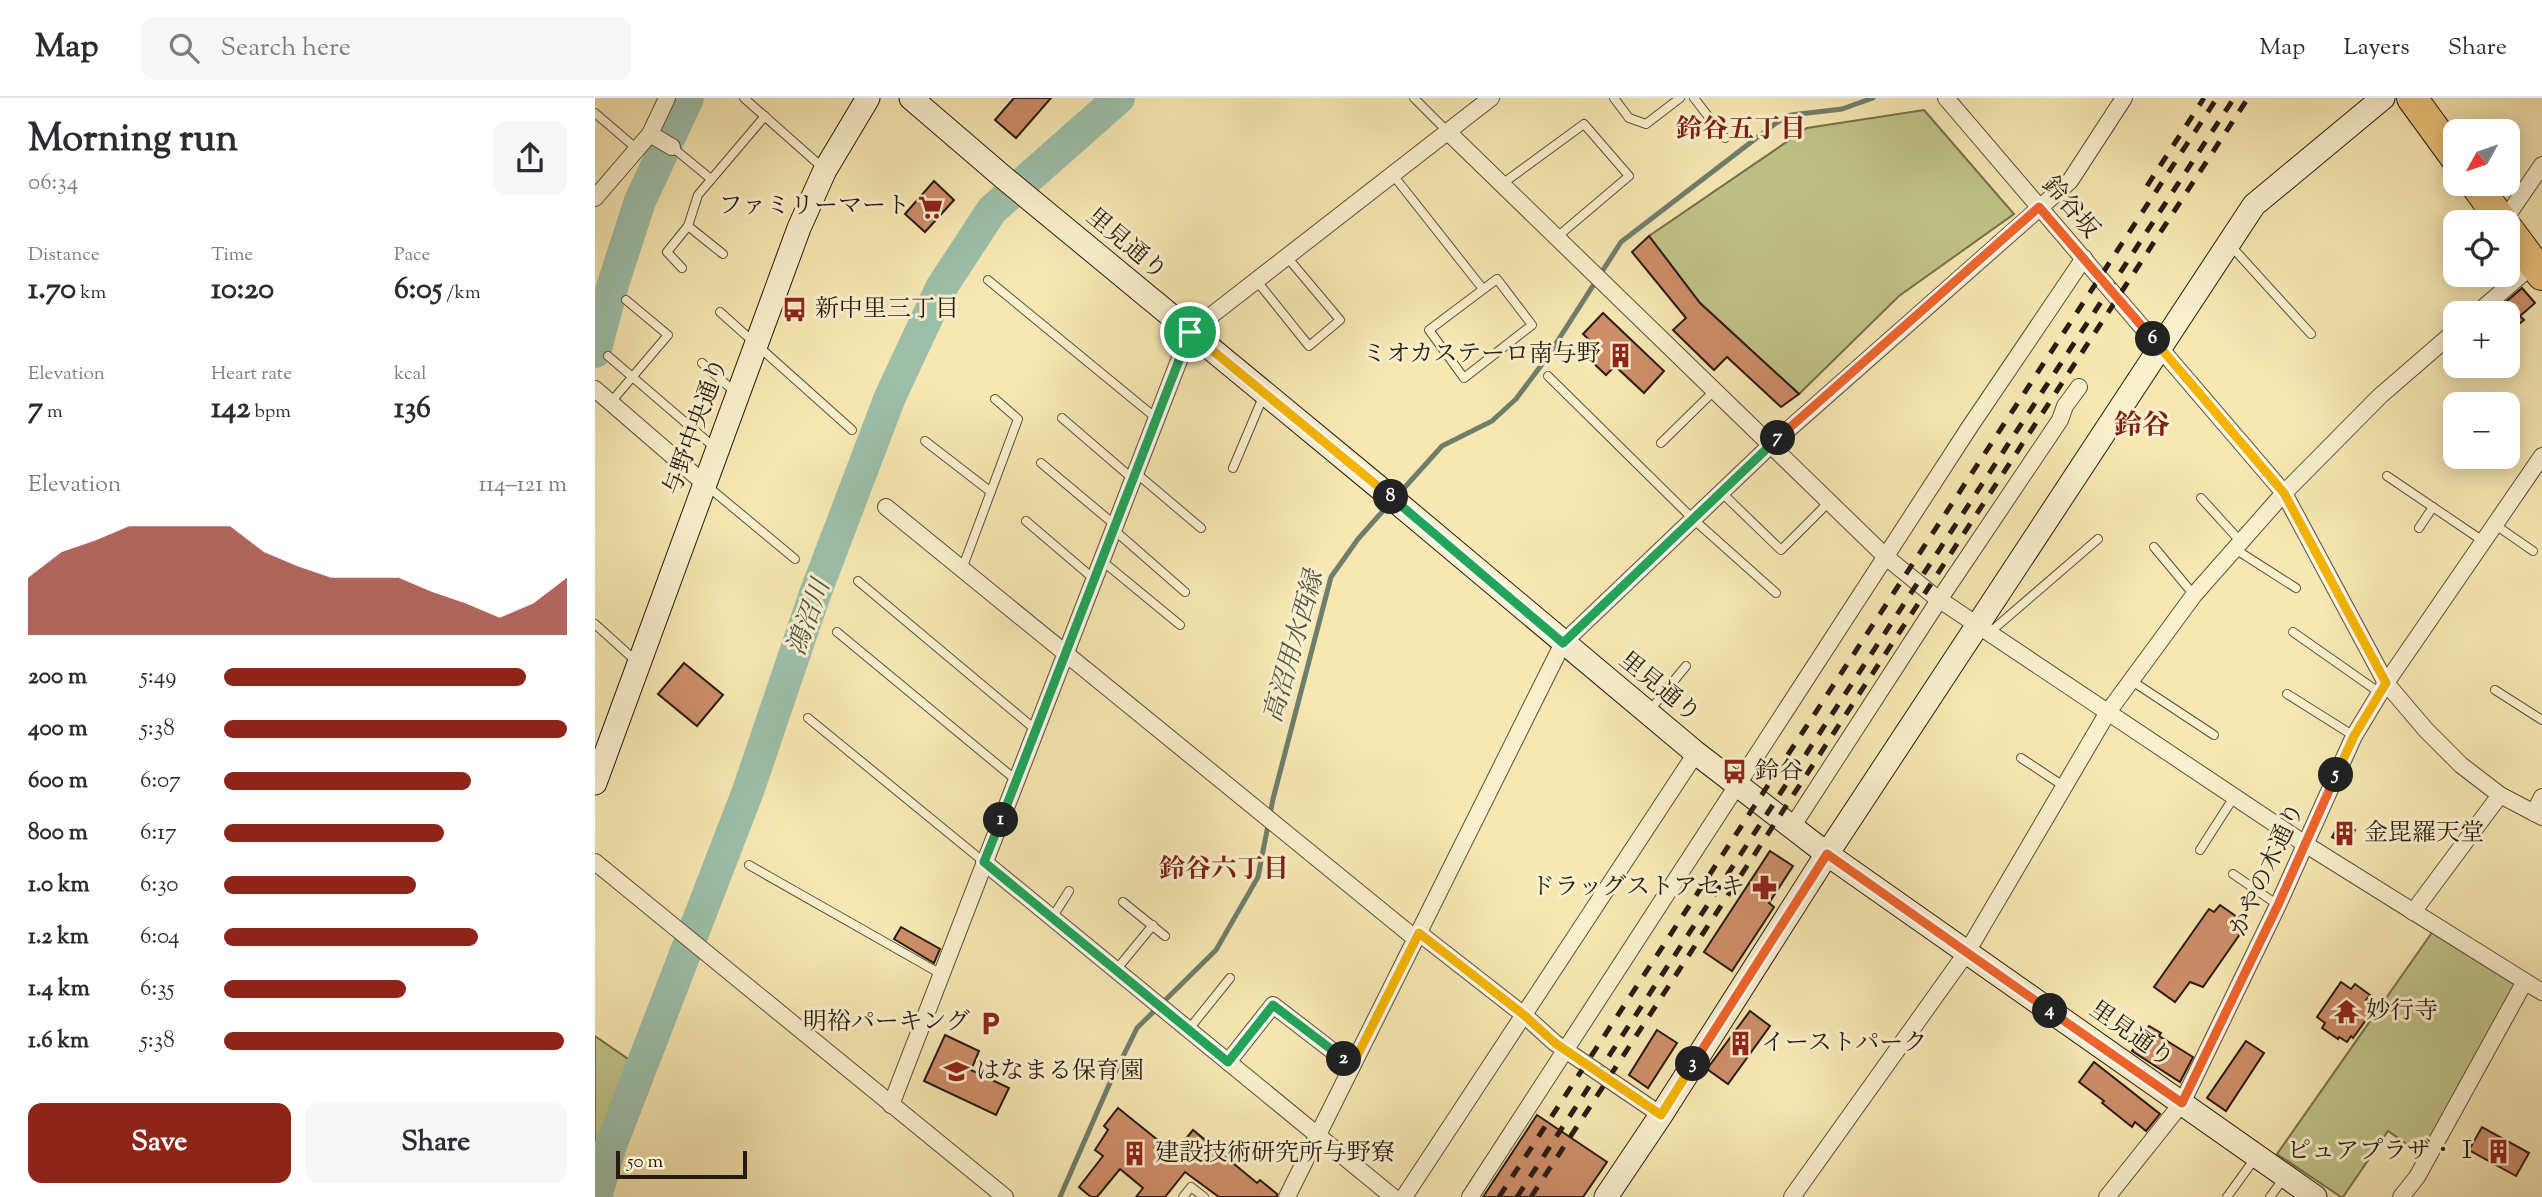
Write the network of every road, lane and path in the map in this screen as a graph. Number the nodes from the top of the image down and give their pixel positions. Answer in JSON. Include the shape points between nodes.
{"nodes":[{"id":1,"x":744,"y":98,"type":"edge"},
{"id":2,"x":868,"y":98,"type":"edge"},
{"id":3,"x":911,"y":98,"type":"edge"},
{"id":4,"x":1414,"y":98,"type":"edge"},
{"id":5,"x":1491,"y":98,"type":"edge"},
{"id":6,"x":1614,"y":98,"type":"edge"},
{"id":7,"x":1680,"y":98,"type":"edge"},
{"id":8,"x":1694,"y":98,"type":"edge"},
{"id":9,"x":1946,"y":98,"type":"edge"},
{"id":10,"x":2124,"y":98,"type":"edge"},
{"id":11,"x":2383,"y":98,"type":"edge"},
{"id":12,"x":2412,"y":98,"type":"edge"},
{"id":13,"x":666,"y":99,"type":"edge"},
{"id":14,"x":595,"y":113,"type":"edge"},
{"id":15,"x":765,"y":116,"type":"junction"},
{"id":16,"x":1448,"y":132,"type":"junction"},
{"id":17,"x":1725,"y":138,"type":"dead end"},
{"id":18,"x":660,"y":140,"type":"junction"},
{"id":19,"x":2443,"y":141,"type":"edge"},
{"id":20,"x":637,"y":149,"type":"junction"},
{"id":21,"x":2542,"y":165,"type":"edge"},
{"id":22,"x":825,"y":170,"type":"junction"},
{"id":23,"x":1393,"y":174,"type":"junction"},
{"id":24,"x":711,"y":179,"type":"junction"},
{"id":25,"x":1502,"y":184,"type":"junction"},
{"id":26,"x":595,"y":198,"type":"edge"},
{"id":27,"x":2039,"y":207,"type":"junction"},
{"id":28,"x":2511,"y":210,"type":"edge"},
{"id":29,"x":688,"y":226,"type":"junction"},
{"id":30,"x":1557,"y":237,"type":"junction"},
{"id":31,"x":2228,"y":243,"type":"junction"},
{"id":32,"x":2520,"y":245,"type":"edge"},
{"id":33,"x":723,"y":254,"type":"dead end"},
{"id":34,"x":1287,"y":257,"type":"junction"},
{"id":35,"x":2084,"y":258,"type":"junction"},
{"id":36,"x":682,"y":268,"type":"dead end"},
{"id":37,"x":2538,"y":270,"type":"edge"},
{"id":38,"x":988,"y":280,"type":"dead end"},
{"id":39,"x":1256,"y":280,"type":"junction"},
{"id":40,"x":1483,"y":289,"type":"junction"},
{"id":41,"x":626,"y":300,"type":"dead end"},
{"id":42,"x":2494,"y":301,"type":"edge"},
{"id":43,"x":720,"y":312,"type":"dead end"},
{"id":44,"x":1190,"y":332,"type":"junction"},
{"id":45,"x":2311,"y":334,"type":"dead end"},
{"id":46,"x":2443,"y":341,"type":"edge"},
{"id":47,"x":755,"y":346,"type":"junction"},
{"id":48,"x":2160,"y":347,"type":"junction"},
{"id":49,"x":608,"y":356,"type":"dead end"},
{"id":50,"x":702,"y":363,"type":"dead end"},
{"id":51,"x":633,"y":376,"type":"junction"},
{"id":52,"x":1548,"y":376,"type":"dead end"},
{"id":53,"x":2079,"y":387,"type":"dead end"},
{"id":54,"x":595,"y":388,"type":"edge"},
{"id":55,"x":1715,"y":390,"type":"junction"},
{"id":56,"x":1265,"y":393,"type":"junction"},
{"id":57,"x":737,"y":395,"type":"junction"},
{"id":58,"x":995,"y":399,"type":"dead end"},
{"id":59,"x":611,"y":402,"type":"junction"},
{"id":60,"x":1062,"y":418,"type":"dead end"},
{"id":61,"x":1156,"y":418,"type":"junction"},
{"id":62,"x":852,"y":430,"type":"dead end"},
{"id":63,"x":925,"y":442,"type":"dead end"},
{"id":64,"x":1661,"y":443,"type":"dead end"},
{"id":65,"x":1772,"y":444,"type":"junction"},
{"id":66,"x":716,"y":449,"type":"junction"},
{"id":67,"x":2542,"y":457,"type":"edge"},
{"id":68,"x":1041,"y":463,"type":"dead end"},
{"id":69,"x":1233,"y":468,"type":"dead end"},
{"id":70,"x":1134,"y":476,"type":"junction"},
{"id":71,"x":2387,"y":476,"type":"dead end"},
{"id":72,"x":705,"y":484,"type":"junction"},
{"id":73,"x":991,"y":492,"type":"junction"},
{"id":74,"x":1721,"y":492,"type":"junction"},
{"id":75,"x":2284,"y":493,"type":"junction"},
{"id":76,"x":2201,"y":498,"type":"dead end"},
{"id":77,"x":1830,"y":501,"type":"junction"},
{"id":78,"x":886,"y":507,"type":"dead end"},
{"id":79,"x":2433,"y":507,"type":"junction"},
{"id":80,"x":1693,"y":519,"type":"junction"},
{"id":81,"x":1025,"y":522,"type":"dead end"},
{"id":82,"x":2494,"y":524,"type":"junction"},
{"id":83,"x":1114,"y":527,"type":"junction"},
{"id":84,"x":1201,"y":528,"type":"dead end"},
{"id":85,"x":2419,"y":528,"type":"dead end"},
{"id":86,"x":2098,"y":539,"type":"dead end"},
{"id":87,"x":2483,"y":541,"type":"junction"},
{"id":88,"x":2238,"y":546,"type":"junction"},
{"id":89,"x":2154,"y":547,"type":"dead end"},
{"id":90,"x":2533,"y":551,"type":"dead end"},
{"id":91,"x":1886,"y":557,"type":"junction"},
{"id":92,"x":795,"y":559,"type":"dead end"},
{"id":93,"x":1101,"y":560,"type":"junction"},
{"id":94,"x":962,"y":569,"type":"junction"},
{"id":95,"x":1094,"y":579,"type":"junction"},
{"id":96,"x":858,"y":581,"type":"dead end"},
{"id":97,"x":2295,"y":588,"type":"dead end"},
{"id":98,"x":1185,"y":592,"type":"dead end"},
{"id":99,"x":1776,"y":593,"type":"dead end"},
{"id":100,"x":2194,"y":595,"type":"junction"},
{"id":101,"x":1939,"y":600,"type":"junction"},
{"id":102,"x":595,"y":624,"type":"edge"},
{"id":103,"x":1180,"y":625,"type":"dead end"},
{"id":104,"x":1983,"y":629,"type":"junction"},
{"id":105,"x":837,"y":632,"type":"dead end"},
{"id":106,"x":2293,"y":632,"type":"dead end"},
{"id":107,"x":1563,"y":643,"type":"junction"},
{"id":108,"x":1065,"y":653,"type":"junction"},
{"id":109,"x":639,"y":664,"type":"junction"},
{"id":110,"x":1686,"y":666,"type":"dead end"},
{"id":111,"x":2132,"y":681,"type":"junction"},
{"id":112,"x":2383,"y":688,"type":"junction"},
{"id":113,"x":2495,"y":690,"type":"dead end"},
{"id":114,"x":2287,"y":694,"type":"dead end"},
{"id":115,"x":2108,"y":712,"type":"junction"},
{"id":116,"x":1647,"y":713,"type":"junction"},
{"id":117,"x":808,"y":718,"type":"dead end"},
{"id":118,"x":2542,"y":720,"type":"edge"},
{"id":119,"x":1036,"y":730,"type":"junction"},
{"id":120,"x":2214,"y":735,"type":"dead end"},
{"id":121,"x":2354,"y":736,"type":"junction"},
{"id":122,"x":1696,"y":753,"type":"junction"},
{"id":123,"x":2021,"y":758,"type":"dead end"},
{"id":124,"x":1016,"y":780,"type":"junction"},
{"id":125,"x":595,"y":783,"type":"edge"},
{"id":126,"x":1738,"y":785,"type":"junction"},
{"id":127,"x":2065,"y":787,"type":"junction"},
{"id":128,"x":2500,"y":795,"type":"junction"},
{"id":129,"x":2234,"y":796,"type":"junction"},
{"id":130,"x":2542,"y":797,"type":"edge"},
{"id":131,"x":2538,"y":815,"type":"edge"},
{"id":132,"x":1792,"y":827,"type":"junction"},
{"id":133,"x":2305,"y":844,"type":"junction"},
{"id":134,"x":2200,"y":850,"type":"dead end"},
{"id":135,"x":1827,"y":854,"type":"junction"},
{"id":136,"x":595,"y":862,"type":"edge"},
{"id":137,"x":984,"y":862,"type":"junction"},
{"id":138,"x":750,"y":865,"type":"dead end"},
{"id":139,"x":2233,"y":874,"type":"dead end"},
{"id":140,"x":1069,"y":891,"type":"dead end"},
{"id":141,"x":1123,"y":902,"type":"dead end"},
{"id":142,"x":2278,"y":905,"type":"junction"},
{"id":143,"x":2413,"y":912,"type":"junction"},
{"id":144,"x":1052,"y":918,"type":"junction"},
{"id":145,"x":1153,"y":925,"type":"junction"},
{"id":146,"x":1165,"y":936,"type":"dead end"},
{"id":147,"x":1417,"y":936,"type":"junction"},
{"id":148,"x":1967,"y":953,"type":"junction"},
{"id":149,"x":1116,"y":970,"type":"junction"},
{"id":150,"x":941,"y":974,"type":"junction"},
{"id":151,"x":1230,"y":978,"type":"dead end"},
{"id":152,"x":2524,"y":983,"type":"junction"},
{"id":153,"x":2542,"y":992,"type":"edge"},
{"id":154,"x":1524,"y":1015,"type":"junction"},
{"id":155,"x":1189,"y":1030,"type":"junction"},
{"id":156,"x":1566,"y":1050,"type":"junction"},
{"id":157,"x":1228,"y":1062,"type":"junction"},
{"id":158,"x":1352,"y":1066,"type":"junction"},
{"id":159,"x":2182,"y":1103,"type":"junction"},
{"id":160,"x":891,"y":1105,"type":"junction"},
{"id":161,"x":1661,"y":1115,"type":"junction"},
{"id":162,"x":1318,"y":1135,"type":"junction"},
{"id":163,"x":2257,"y":1156,"type":"junction"},
{"id":164,"x":2286,"y":1176,"type":"junction"},
{"id":165,"x":1610,"y":1195,"type":"edge"},
{"id":166,"x":1005,"y":1197,"type":"edge"},
{"id":167,"x":1183,"y":1197,"type":"edge"},
{"id":168,"x":1203,"y":1197,"type":"edge"},
{"id":169,"x":1287,"y":1197,"type":"edge"},
{"id":170,"x":1393,"y":1197,"type":"edge"},
{"id":171,"x":1404,"y":1197,"type":"edge"},
{"id":172,"x":1470,"y":1197,"type":"edge"},
{"id":173,"x":1792,"y":1197,"type":"edge"},
{"id":174,"x":2106,"y":1197,"type":"edge"},
{"id":175,"x":2227,"y":1197,"type":"edge"},
{"id":176,"x":2270,"y":1197,"type":"edge"},
{"id":177,"x":2315,"y":1197,"type":"edge"},
{"id":178,"x":2402,"y":1197,"type":"edge"}],
"edges":[{"from":1,"to":15,"type":"lane"},
{"from":2,"to":22,"type":"street","name":"与野中央通り"},
{"from":3,"to":44,"type":"street","name":"里見通り"},
{"from":4,"to":16,"type":"lane"},
{"from":5,"to":16,"type":"street"},
{"from":6,"to":7,"type":"lane","via":[[1629,118],[1646,124]]},
{"from":8,"to":17,"type":"lane"},
{"from":9,"to":27,"type":"street","name":"鈴谷坂"},
{"from":10,"to":27,"type":"street","via":[[2070,181]]},
{"from":11,"to":31,"type":"street","via":[[2254,205]]},
{"from":12,"to":19,"type":"highway"},
{"from":13,"to":18,"type":"street"},
{"from":14,"to":20,"type":"lane"},
{"from":15,"to":22,"type":"lane"},
{"from":15,"to":24,"type":"lane"},
{"from":16,"to":23,"type":"street"},
{"from":16,"to":25,"type":"street"},
{"from":18,"to":20,"type":"street"},
{"from":18,"to":24,"type":"lane"},
{"from":20,"to":26,"type":"street"},
{"from":21,"to":28,"type":"street"},
{"from":22,"to":47,"type":"street","name":"与野中央通り"},
{"from":23,"to":34,"type":"street"},
{"from":23,"to":40,"type":"lane"},
{"from":24,"to":29,"type":"lane","via":[[698,195]]},
{"from":25,"to":30,"type":"street"},
{"from":25,"to":30,"type":"lane","via":[[1584,124],[1629,176]]},
{"from":27,"to":35,"type":"street","name":"鈴谷坂"},
{"from":27,"to":65,"type":"street"},
{"from":29,"to":33,"type":"lane"},
{"from":29,"to":36,"type":"lane","via":[[667,252]]},
{"from":30,"to":55,"type":"street"},
{"from":31,"to":45,"type":"lane"},
{"from":31,"to":48,"type":"street"},
{"from":32,"to":37,"type":"highway"},
{"from":34,"to":39,"type":"street"},
{"from":34,"to":39,"type":"lane","via":[[1340,320],[1309,346]]},
{"from":35,"to":48,"type":"street","name":"鈴谷坂"},
{"from":35,"to":91,"type":"street"},
{"from":37,"to":42,"type":"street"},
{"from":38,"to":61,"type":"lane"},
{"from":39,"to":44,"type":"street"},
{"from":40,"to":40,"type":"lane","via":[[1497,279],[1532,325],[1465,377],[1429,330]]},
{"from":41,"to":51,"type":"lane","via":[[669,335]]},
{"from":43,"to":47,"type":"lane"},
{"from":44,"to":56,"type":"street","name":"里見通り"},
{"from":44,"to":61,"type":"street"},
{"from":46,"to":75,"type":"street","via":[[2380,396]]},
{"from":47,"to":57,"type":"street","name":"与野中央通り"},
{"from":47,"to":62,"type":"lane"},
{"from":48,"to":75,"type":"street","name":"鈴谷坂"},
{"from":48,"to":104,"type":"street"},
{"from":49,"to":51,"type":"lane"},
{"from":50,"to":57,"type":"lane"},
{"from":51,"to":59,"type":"lane"},
{"from":51,"to":66,"type":"lane"},
{"from":52,"to":80,"type":"lane"},
{"from":53,"to":101,"type":"street"},
{"from":54,"to":59,"type":"street"},
{"from":55,"to":64,"type":"lane"},
{"from":55,"to":65,"type":"street"},
{"from":56,"to":69,"type":"lane"},
{"from":56,"to":107,"type":"street","name":"里見通り"},
{"from":57,"to":66,"type":"street","name":"与野中央通り"},
{"from":58,"to":73,"type":"lane","via":[[1018,419]]},
{"from":59,"to":72,"type":"street"},
{"from":60,"to":70,"type":"lane"},
{"from":61,"to":70,"type":"street"},
{"from":63,"to":73,"type":"lane"},
{"from":65,"to":74,"type":"street"},
{"from":65,"to":77,"type":"street"},
{"from":66,"to":72,"type":"street","name":"与野中央通り"},
{"from":67,"to":82,"type":"street","name":"かやの木通り"},
{"from":68,"to":83,"type":"lane"},
{"from":70,"to":83,"type":"street"},
{"from":70,"to":84,"type":"lane"},
{"from":71,"to":79,"type":"lane"},
{"from":72,"to":92,"type":"lane"},
{"from":72,"to":109,"type":"street","name":"与野中央通り"},
{"from":73,"to":94,"type":"lane"},
{"from":74,"to":77,"type":"lane","via":[[1781,550]]},
{"from":74,"to":80,"type":"street"},
{"from":75,"to":88,"type":"street"},
{"from":75,"to":112,"type":"street","name":"鈴谷坂"},
{"from":76,"to":88,"type":"lane"},
{"from":77,"to":91,"type":"street"},
{"from":78,"to":94,"type":"street"},
{"from":79,"to":85,"type":"lane"},
{"from":79,"to":87,"type":"lane"},
{"from":80,"to":99,"type":"lane"},
{"from":80,"to":107,"type":"street"},
{"from":81,"to":95,"type":"lane"},
{"from":82,"to":87,"type":"street","name":"かやの木通り"},
{"from":82,"to":90,"type":"lane"},
{"from":83,"to":93,"type":"street"},
{"from":83,"to":98,"type":"lane"},
{"from":86,"to":104,"type":"lane"},
{"from":87,"to":112,"type":"street","name":"かやの木通り"},
{"from":88,"to":97,"type":"lane"},
{"from":88,"to":100,"type":"street"},
{"from":89,"to":100,"type":"lane"},
{"from":91,"to":101,"type":"street"},
{"from":91,"to":126,"type":"street"},
{"from":93,"to":95,"type":"street"},
{"from":93,"to":103,"type":"lane"},
{"from":94,"to":108,"type":"street"},
{"from":95,"to":108,"type":"street"},
{"from":96,"to":119,"type":"lane"},
{"from":100,"to":111,"type":"street"},
{"from":101,"to":104,"type":"street"},
{"from":101,"to":132,"type":"street"},
{"from":102,"to":109,"type":"lane"},
{"from":104,"to":115,"type":"street"},
{"from":104,"to":135,"type":"street"},
{"from":105,"to":124,"type":"lane"},
{"from":106,"to":112,"type":"lane"},
{"from":107,"to":116,"type":"street","name":"里見通り"},
{"from":107,"to":147,"type":"street"},
{"from":108,"to":119,"type":"street"},
{"from":108,"to":147,"type":"street"},
{"from":109,"to":125,"type":"street","name":"与野中央通り"},
{"from":110,"to":116,"type":"lane"},
{"from":111,"to":115,"type":"street"},
{"from":111,"to":120,"type":"lane"},
{"from":112,"to":121,"type":"street","name":"かやの木通り"},
{"from":112,"to":128,"type":"street","name":"鈴谷坂","via":[[2452,756]]},
{"from":113,"to":118,"type":"lane"},
{"from":114,"to":121,"type":"lane"},
{"from":115,"to":127,"type":"street"},
{"from":115,"to":129,"type":"street"},
{"from":116,"to":122,"type":"street","name":"里見通り"},
{"from":117,"to":137,"type":"lane"},
{"from":119,"to":124,"type":"street"},
{"from":121,"to":133,"type":"street","name":"かやの木通り"},
{"from":122,"to":126,"type":"street","name":"里見通り"},
{"from":122,"to":154,"type":"street"},
{"from":123,"to":127,"type":"lane"},
{"from":124,"to":137,"type":"street"},
{"from":126,"to":132,"type":"street","name":"里見通り"},
{"from":126,"to":156,"type":"street"},
{"from":127,"to":148,"type":"street"},
{"from":128,"to":131,"type":"street","name":"鈴谷坂"},
{"from":128,"to":143,"type":"street"},
{"from":129,"to":133,"type":"street"},
{"from":129,"to":134,"type":"lane"},
{"from":130,"to":131,"type":"street"},
{"from":132,"to":135,"type":"street","name":"里見通り"},
{"from":133,"to":142,"type":"street","name":"かやの木通り"},
{"from":133,"to":143,"type":"street"},
{"from":135,"to":148,"type":"street","name":"里見通り"},
{"from":135,"to":161,"type":"street"},
{"from":136,"to":160,"type":"street"},
{"from":137,"to":144,"type":"street"},
{"from":137,"to":150,"type":"street"},
{"from":138,"to":150,"type":"lane"},
{"from":139,"to":142,"type":"lane"},
{"from":140,"to":144,"type":"lane"},
{"from":141,"to":145,"type":"lane"},
{"from":142,"to":159,"type":"street","name":"かやの木通り"},
{"from":143,"to":152,"type":"street"},
{"from":144,"to":149,"type":"street"},
{"from":145,"to":146,"type":"lane"},
{"from":145,"to":149,"type":"lane"},
{"from":147,"to":154,"type":"street"},
{"from":147,"to":158,"type":"street"},
{"from":148,"to":159,"type":"street","name":"里見通り"},
{"from":148,"to":173,"type":"street"},
{"from":149,"to":155,"type":"street"},
{"from":150,"to":160,"type":"street"},
{"from":151,"to":155,"type":"lane"},
{"from":152,"to":153,"type":"street"},
{"from":152,"to":178,"type":"street"},
{"from":154,"to":156,"type":"street"},
{"from":154,"to":171,"type":"street"},
{"from":155,"to":157,"type":"street"},
{"from":156,"to":161,"type":"street"},
{"from":156,"to":172,"type":"street"},
{"from":157,"to":158,"type":"street","via":[[1273,1005]]},
{"from":157,"to":162,"type":"street"},
{"from":158,"to":162,"type":"street"},
{"from":159,"to":163,"type":"street","name":"里見通り"},
{"from":159,"to":174,"type":"street","name":"かやの木通り"},
{"from":160,"to":166,"type":"street"},
{"from":161,"to":165,"type":"street"},
{"from":162,"to":169,"type":"street"},
{"from":162,"to":170,"type":"street"},
{"from":163,"to":164,"type":"street","name":"里見通り"},
{"from":163,"to":175,"type":"lane"},
{"from":164,"to":176,"type":"lane"},
{"from":164,"to":177,"type":"street","name":"里見通り"},
{"from":167,"to":168,"type":"lane","via":[[1191,1187]]}]}
